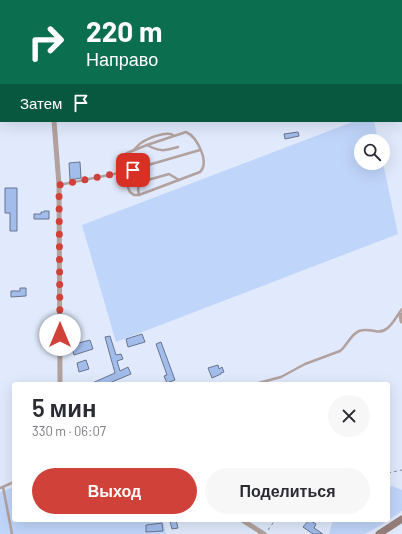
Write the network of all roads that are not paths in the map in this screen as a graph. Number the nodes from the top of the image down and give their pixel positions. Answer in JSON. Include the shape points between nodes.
{"nodes":[{"id":1,"x":54,"y":122,"type":"edge"},
{"id":2,"x":173,"y":135,"type":"junction"},
{"id":3,"x":147,"y":145,"type":"junction"},
{"id":4,"x":178,"y":147,"type":"dead end"},
{"id":5,"x":134,"y":150,"type":"junction"},
{"id":6,"x":200,"y":150,"type":"junction"},
{"id":7,"x":133,"y":170,"type":"junction"},
{"id":8,"x":124,"y":172,"type":"junction"},
{"id":9,"x":178,"y":180,"type":"junction"},
{"id":10,"x":140,"y":182,"type":"junction"},
{"id":11,"x":59,"y":185,"type":"junction"},
{"id":12,"x":127,"y":186,"type":"junction"},
{"id":13,"x":139,"y":195,"type":"junction"},
{"id":14,"x":402,"y":309,"type":"edge"},
{"id":15,"x":402,"y":315,"type":"edge"},
{"id":16,"x":402,"y":321,"type":"edge"},
{"id":17,"x":60,"y":382,"type":"edge"},
{"id":18,"x":262,"y":382,"type":"edge"},
{"id":19,"x":12,"y":483,"type":"edge"},
{"id":20,"x":2,"y":488,"type":"edge"},
{"id":21,"x":402,"y":519,"type":"edge"},
{"id":22,"x":245,"y":522,"type":"edge"},
{"id":23,"x":12,"y":534,"type":"edge"},
{"id":24,"x":265,"y":534,"type":"edge"},
{"id":25,"x":380,"y":534,"type":"edge"}],
"edges":[{"from":1,"to":11,"type":"street"},
{"from":2,"to":3,"type":"lane"},
{"from":2,"to":5,"type":"lane","via":[[165,133],[141,143]]},
{"from":2,"to":6,"type":"lane","via":[[186,132],[190,134]]},
{"from":3,"to":4,"type":"lane","via":[[161,151]]},
{"from":3,"to":5,"type":"lane"},
{"from":5,"to":8,"type":"lane","via":[[124,156]]},
{"from":6,"to":7,"type":"lane"},
{"from":6,"to":9,"type":"lane","via":[[205,162],[204,168]]},
{"from":7,"to":8,"type":"lane"},
{"from":7,"to":10,"type":"lane"},
{"from":8,"to":11,"type":"lane"},
{"from":8,"to":12,"type":"lane"},
{"from":9,"to":10,"type":"lane","via":[[169,174]]},
{"from":9,"to":13,"type":"lane"},
{"from":10,"to":12,"type":"lane"},
{"from":10,"to":13,"type":"lane"},
{"from":11,"to":17,"type":"street"},
{"from":12,"to":13,"type":"lane","via":[[130,192]]},
{"from":14,"to":18,"type":"lane","via":[[387,330],[358,332],[340,351],[305,364],[281,377]]},
{"from":15,"to":16,"type":"street"},
{"from":19,"to":20,"type":"lane"},
{"from":20,"to":23,"type":"lane"},
{"from":21,"to":25,"type":"main road"},
{"from":22,"to":24,"type":"street"}]}
